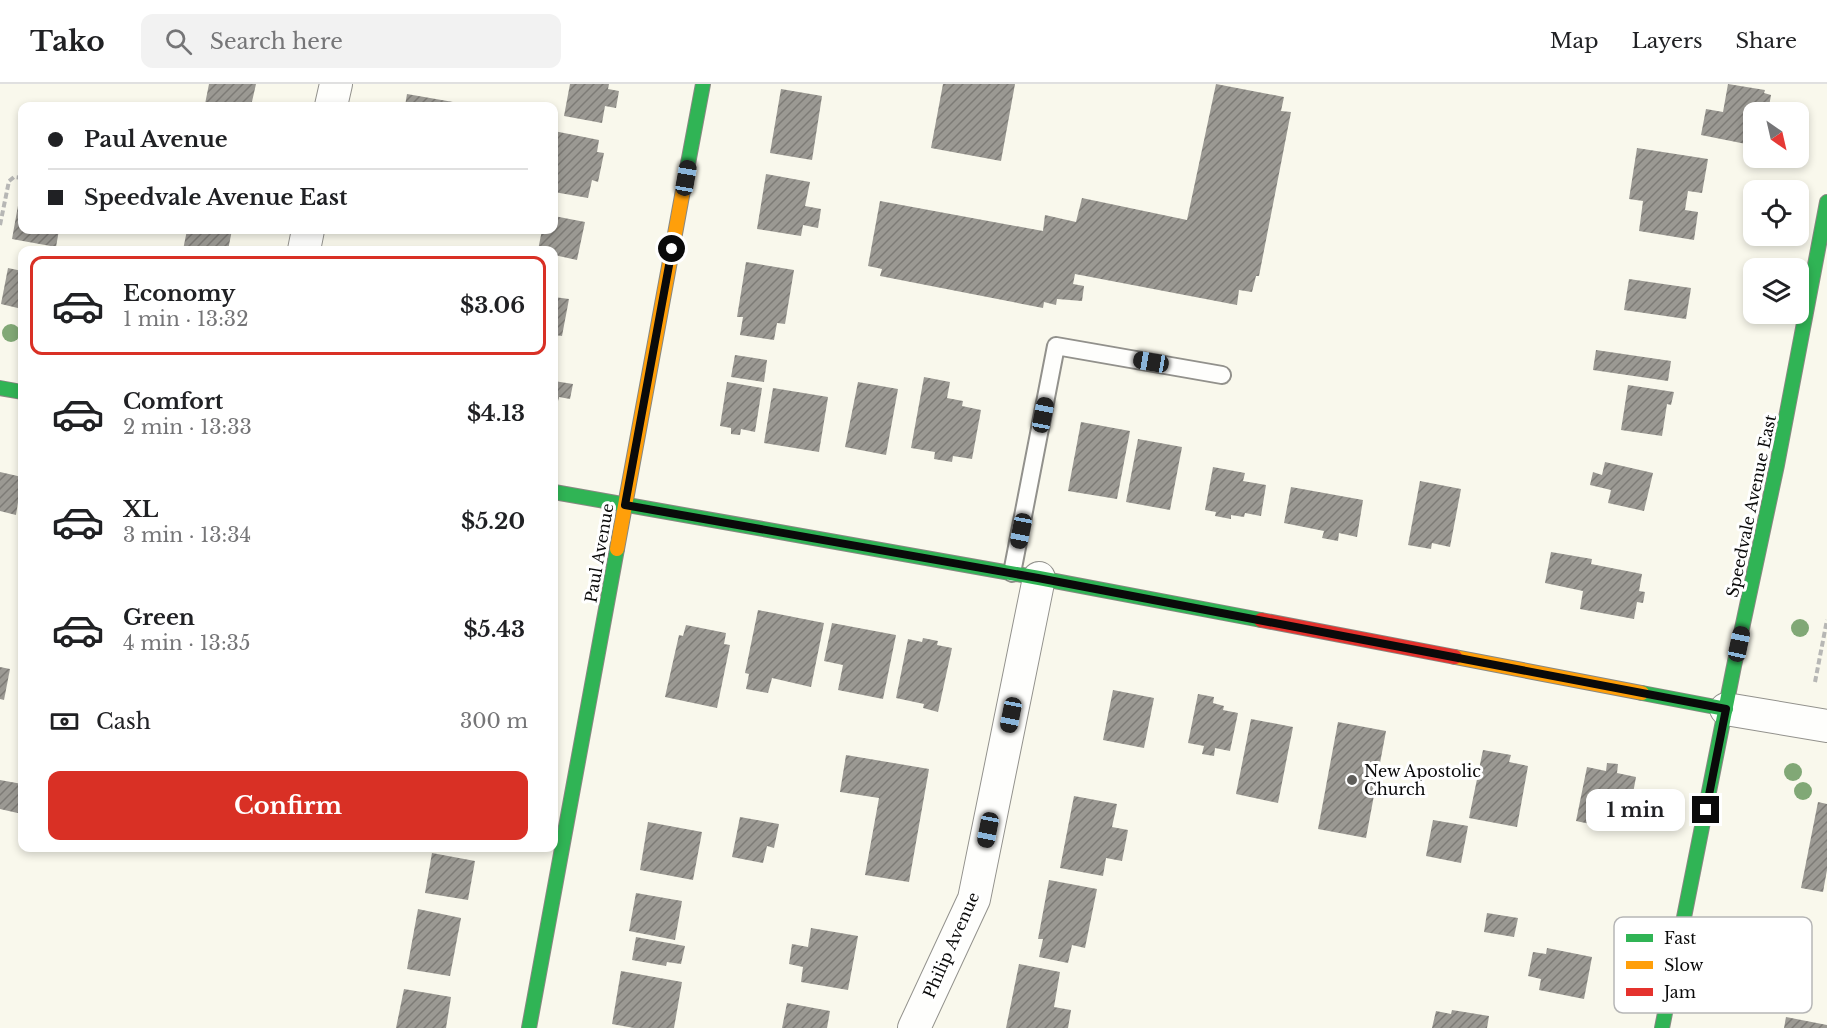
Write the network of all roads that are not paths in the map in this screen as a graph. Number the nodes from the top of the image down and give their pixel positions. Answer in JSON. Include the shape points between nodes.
{"nodes":[{"id":1,"x":336,"y":84,"type":"edge"},
{"id":2,"x":703,"y":84,"type":"edge"},
{"id":3,"x":332,"y":102,"type":"edge"},
{"id":4,"x":1827,"y":202,"type":"edge"},
{"id":5,"x":1222,"y":375,"type":"dead end"},
{"id":6,"x":0,"y":388,"type":"edge"},
{"id":7,"x":18,"y":391,"type":"edge"},
{"id":8,"x":558,"y":493,"type":"edge"},
{"id":9,"x":625,"y":505,"type":"junction"},
{"id":10,"x":1025,"y":576,"type":"junction"},
{"id":11,"x":1726,"y":709,"type":"junction"},
{"id":12,"x":1827,"y":726,"type":"edge"},
{"id":13,"x":1684,"y":917,"type":"edge"},
{"id":14,"x":1665,"y":1013,"type":"edge"},
{"id":15,"x":529,"y":1028,"type":"edge"},
{"id":16,"x":914,"y":1028,"type":"edge"},
{"id":17,"x":1662,"y":1028,"type":"edge"}],
"edges":[{"from":1,"to":3,"type":"street"},
{"from":2,"to":9,"type":"street","name":"Paul Avenue"},
{"from":4,"to":11,"type":"street","name":"Speedvale Avenue East"},
{"from":5,"to":10,"type":"lane","via":[[1056,346]]},
{"from":6,"to":7,"type":"street"},
{"from":8,"to":9,"type":"street"},
{"from":9,"to":10,"type":"street"},
{"from":9,"to":15,"type":"street","name":"Paul Avenue"},
{"from":10,"to":11,"type":"street"},
{"from":10,"to":16,"type":"street","name":"Philip Avenue","via":[[974,899]]},
{"from":11,"to":12,"type":"street"},
{"from":11,"to":13,"type":"street","name":"Speedvale Avenue East"},
{"from":14,"to":17,"type":"street","name":"Speedvale Avenue East"}]}
